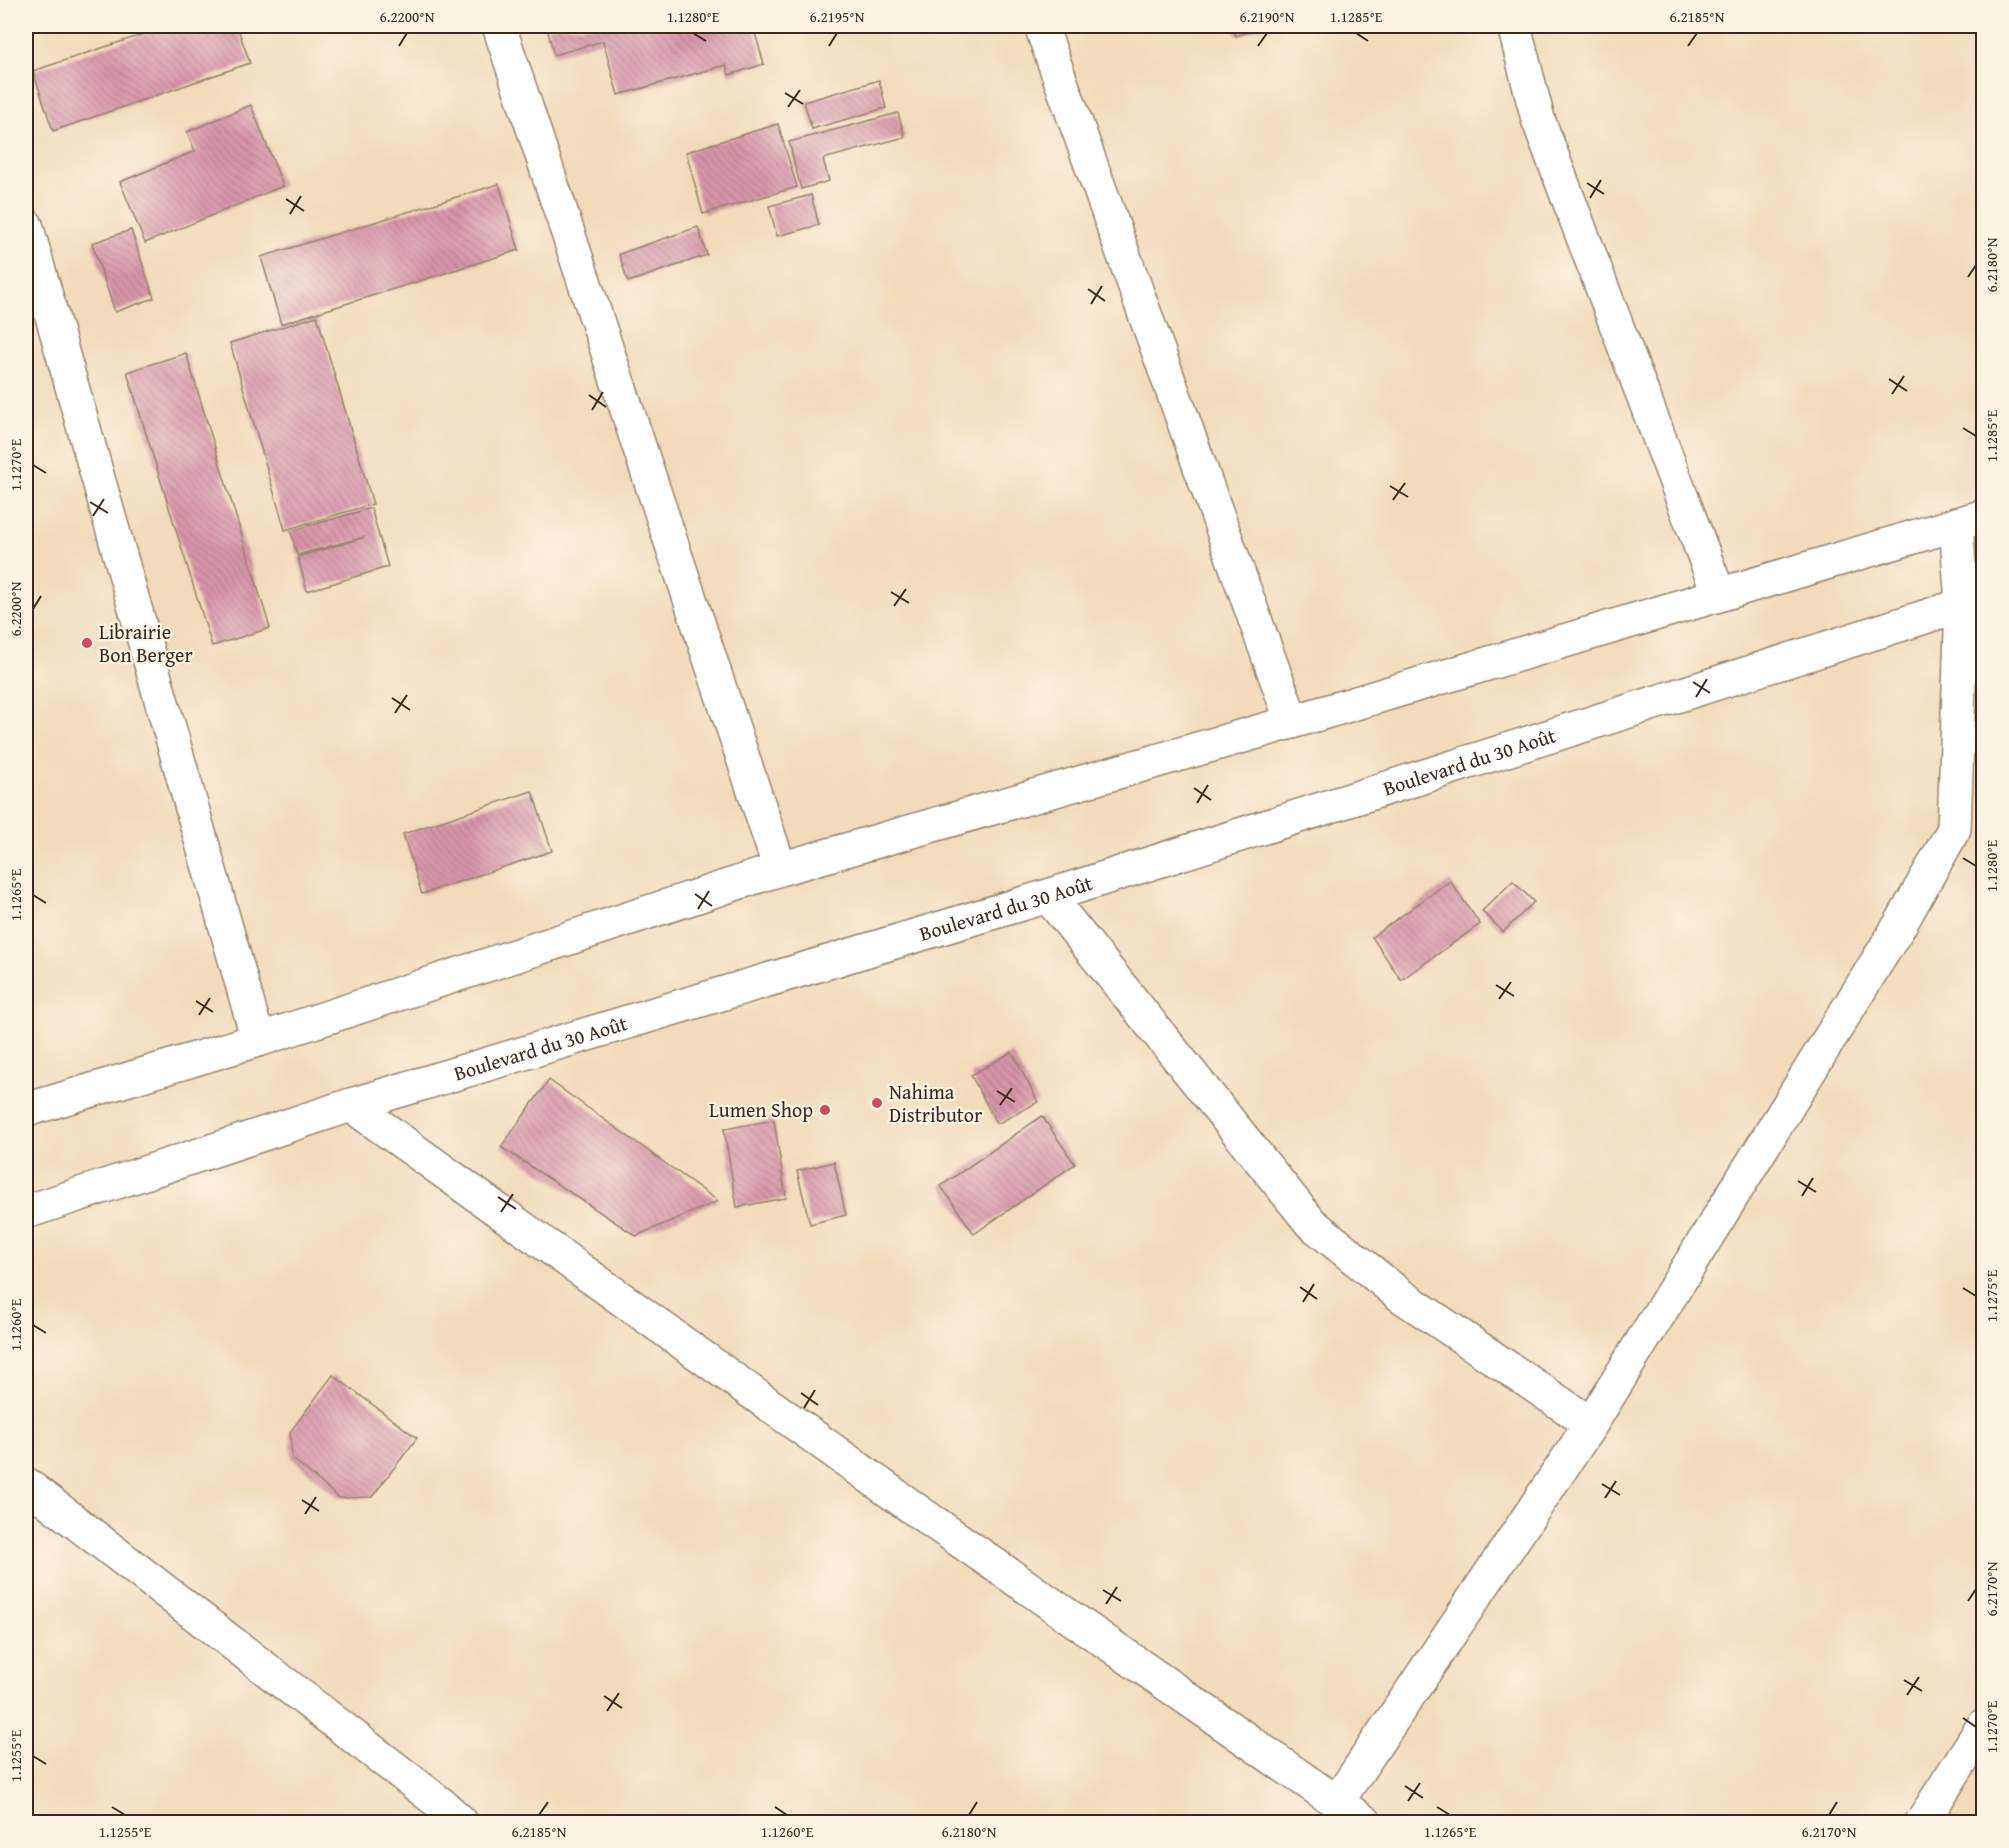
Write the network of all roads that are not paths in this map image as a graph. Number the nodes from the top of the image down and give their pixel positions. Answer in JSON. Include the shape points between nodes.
{"nodes":[{"id":1,"x":499,"y":26,"type":"edge"},
{"id":2,"x":1041,"y":26,"type":"edge"},
{"id":3,"x":1514,"y":26,"type":"edge"},
{"id":4,"x":26,"y":225,"type":"edge"},
{"id":5,"x":1970,"y":520,"type":"edge"},
{"id":6,"x":1719,"y":595,"type":"junction"},
{"id":7,"x":1973,"y":601,"type":"edge"},
{"id":8,"x":1292,"y":722,"type":"junction"},
{"id":9,"x":780,"y":869,"type":"junction"},
{"id":10,"x":1048,"y":896,"type":"junction"},
{"id":11,"x":258,"y":1040,"type":"junction"},
{"id":12,"x":351,"y":1105,"type":"junction"},
{"id":13,"x":26,"y":1110,"type":"edge"},
{"id":14,"x":26,"y":1212,"type":"edge"},
{"id":15,"x":1591,"y":1424,"type":"junction"},
{"id":16,"x":26,"y":1484,"type":"edge"},
{"id":17,"x":1983,"y":1725,"type":"edge"},
{"id":18,"x":1337,"y":1802,"type":"junction"},
{"id":19,"x":440,"y":1816,"type":"edge"},
{"id":20,"x":1365,"y":1822,"type":"edge"},
{"id":21,"x":1922,"y":1822,"type":"edge"}],
"edges":[{"from":1,"to":9,"type":"main road"},
{"from":2,"to":8,"type":"main road"},
{"from":3,"to":6,"type":"main road","via":[[1538,118]]},
{"from":4,"to":11,"type":"main road"},
{"from":5,"to":6,"type":"main road"},
{"from":5,"to":7,"type":"main road"},
{"from":6,"to":8,"type":"main road"},
{"from":7,"to":10,"type":"main road","name":"Boulevard du 30 Août"},
{"from":7,"to":15,"type":"main road","via":[[1954,830],[1901,923]]},
{"from":8,"to":9,"type":"main road"},
{"from":9,"to":11,"type":"main road"},
{"from":10,"to":12,"type":"main road","name":"Boulevard du 30 Août"},
{"from":10,"to":15,"type":"main road","via":[[1311,1223],[1400,1295]]},
{"from":11,"to":13,"type":"main road"},
{"from":12,"to":14,"type":"main road","name":"Boulevard du 30 Août"},
{"from":12,"to":18,"type":"main road","via":[[926,1517]]},
{"from":15,"to":18,"type":"main road"},
{"from":16,"to":19,"type":"main road"},
{"from":17,"to":21,"type":"main road"},
{"from":18,"to":20,"type":"main road"}]}
